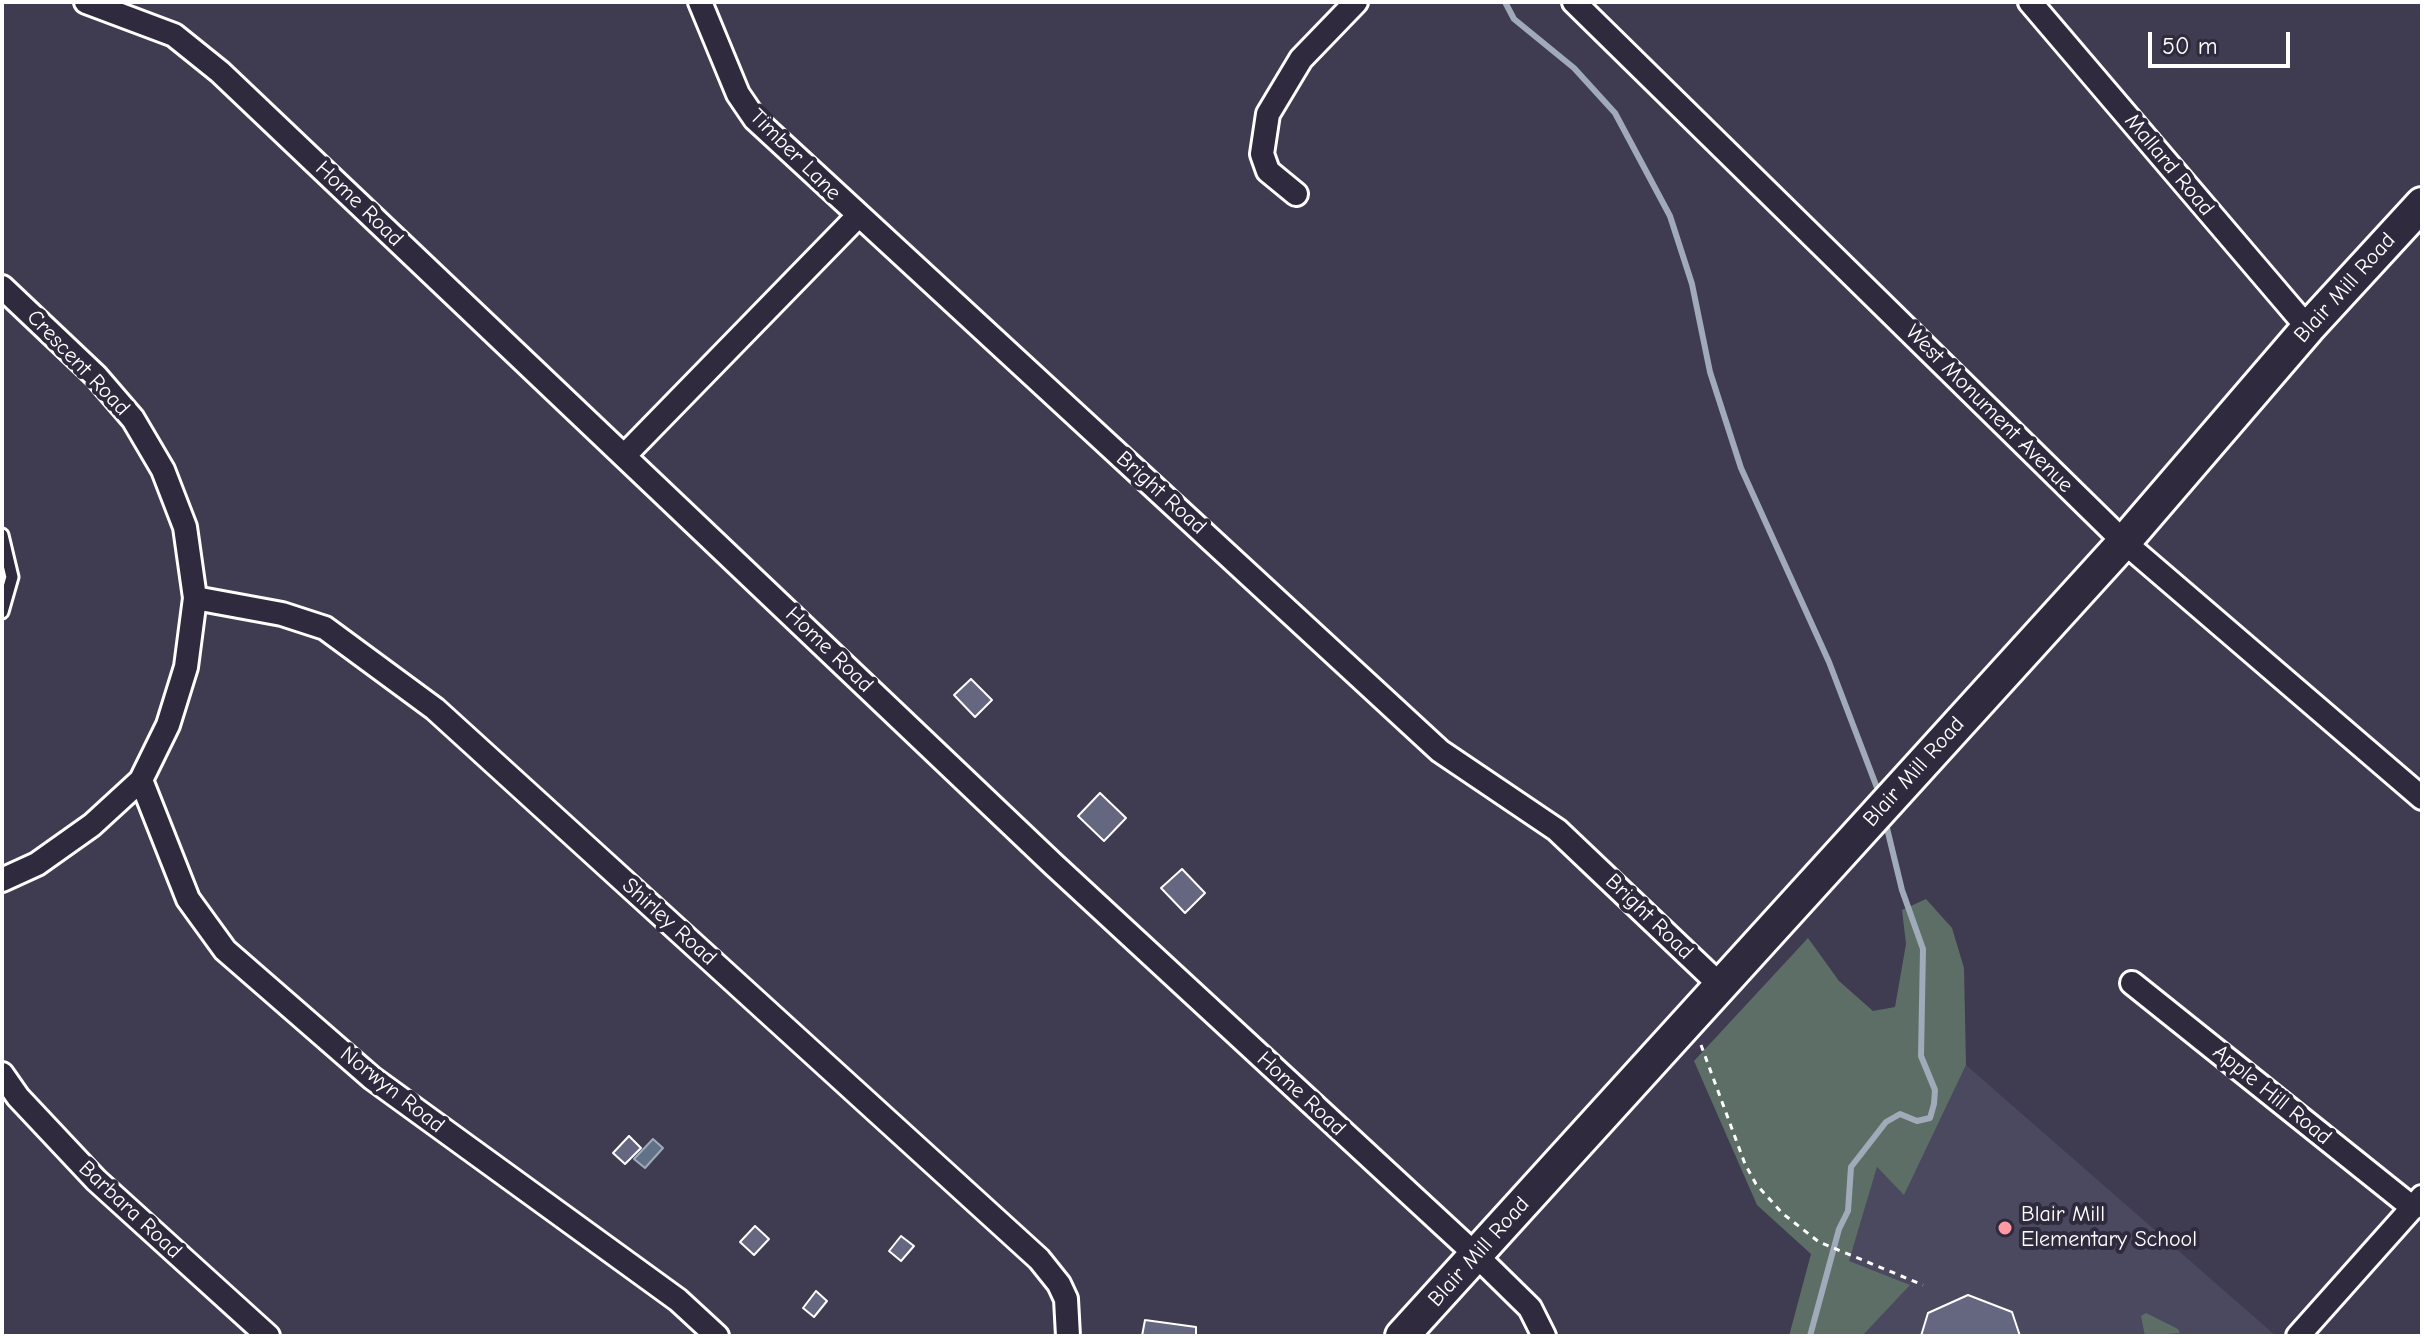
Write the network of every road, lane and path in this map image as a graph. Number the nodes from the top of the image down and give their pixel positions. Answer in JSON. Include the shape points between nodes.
{"nodes":[{"id":1,"x":86,"y":2,"type":"edge"},
{"id":2,"x":700,"y":2,"type":"edge"},
{"id":3,"x":1356,"y":2,"type":"edge"},
{"id":4,"x":1574,"y":2,"type":"edge"},
{"id":5,"x":2030,"y":2,"type":"edge"},
{"id":6,"x":1597,"y":10,"type":"edge"},
{"id":7,"x":1296,"y":194,"type":"dead end"},
{"id":8,"x":2422,"y":204,"type":"edge"},
{"id":9,"x":858,"y":216,"type":"junction"},
{"id":10,"x":2,"y":287,"type":"edge"},
{"id":11,"x":2308,"y":328,"type":"junction"},
{"id":12,"x":624,"y":456,"type":"junction"},
{"id":13,"x":2,"y":535,"type":"edge"},
{"id":14,"x":2124,"y":542,"type":"junction"},
{"id":15,"x":195,"y":598,"type":"junction"},
{"id":16,"x":2,"y":612,"type":"edge"},
{"id":17,"x":141,"y":780,"type":"junction"},
{"id":18,"x":2422,"y":798,"type":"edge"},
{"id":19,"x":2,"y":880,"type":"edge"},
{"id":20,"x":2132,"y":983,"type":"dead end"},
{"id":21,"x":1719,"y":984,"type":"junction"},
{"id":22,"x":1691,"y":1016,"type":"junction"},
{"id":23,"x":2,"y":1074,"type":"edge"},
{"id":24,"x":2417,"y":1202,"type":"edge"},
{"id":25,"x":1477,"y":1256,"type":"junction"},
{"id":26,"x":1923,"y":1285,"type":"dead end"},
{"id":27,"x":268,"y":1336,"type":"edge"},
{"id":28,"x":717,"y":1336,"type":"edge"},
{"id":29,"x":1068,"y":1336,"type":"edge"},
{"id":30,"x":1402,"y":1336,"type":"edge"},
{"id":31,"x":1544,"y":1336,"type":"edge"},
{"id":32,"x":2298,"y":1336,"type":"edge"}],
"edges":[{"from":1,"to":12,"type":"street","name":"Home Road","via":[[174,35],[198,52]]},
{"from":2,"to":9,"type":"street","name":"Timber Lane","via":[[738,94],[755,119]]},
{"from":3,"to":7,"type":"street","via":[[1301,59],[1268,114],[1262,134],[1265,162],[1281,185]]},
{"from":4,"to":6,"type":"street","name":"West Monument Avenue"},
{"from":5,"to":11,"type":"street","name":"Mallard Road"},
{"from":6,"to":14,"type":"street","name":"West Monument Avenue"},
{"from":8,"to":11,"type":"main road","name":"Blair Mill Road"},
{"from":9,"to":12,"type":"street"},
{"from":9,"to":21,"type":"street","name":"Bright Road","via":[[1440,751],[1557,830]]},
{"from":10,"to":15,"type":"street","name":"Crescent Road","via":[[96,376],[133,419],[163,470],[185,527]]},
{"from":11,"to":14,"type":"main road","name":"Blair Mill Road"},
{"from":12,"to":25,"type":"street","name":"Home Road","via":[[1053,864]]},
{"from":13,"to":16,"type":"lane","via":[[12,577]]},
{"from":14,"to":18,"type":"street","name":"West Monument Avenue"},
{"from":14,"to":21,"type":"main road","name":"Blair Mill Road"},
{"from":15,"to":17,"type":"street","name":"Crescent Road","via":[[186,667],[168,725]]},
{"from":15,"to":29,"type":"street","name":"Shirley Road","via":[[325,628],[435,709],[1039,1259],[1066,1299]]},
{"from":17,"to":19,"type":"street","name":"Crescent Road","via":[[92,825],[37,864]]},
{"from":17,"to":28,"type":"street","name":"Norwyn Road","via":[[188,899],[225,950],[372,1078],[678,1300]]},
{"from":20,"to":24,"type":"street","name":"Apple Hill Road"},
{"from":21,"to":22,"type":"main road","name":"Blair Mill Road"},
{"from":22,"to":25,"type":"main road","name":"Blair Mill Road"},
{"from":22,"to":26,"type":"path","via":[[1725,1115],[1756,1184],[1819,1242]]},
{"from":23,"to":27,"type":"street","name":"Barbara Road","via":[[96,1180]]},
{"from":24,"to":32,"type":"street"},
{"from":25,"to":30,"type":"main road","name":"Blair Mill Road"},
{"from":25,"to":31,"type":"street","name":"Home Road","via":[[1530,1308]]}]}
